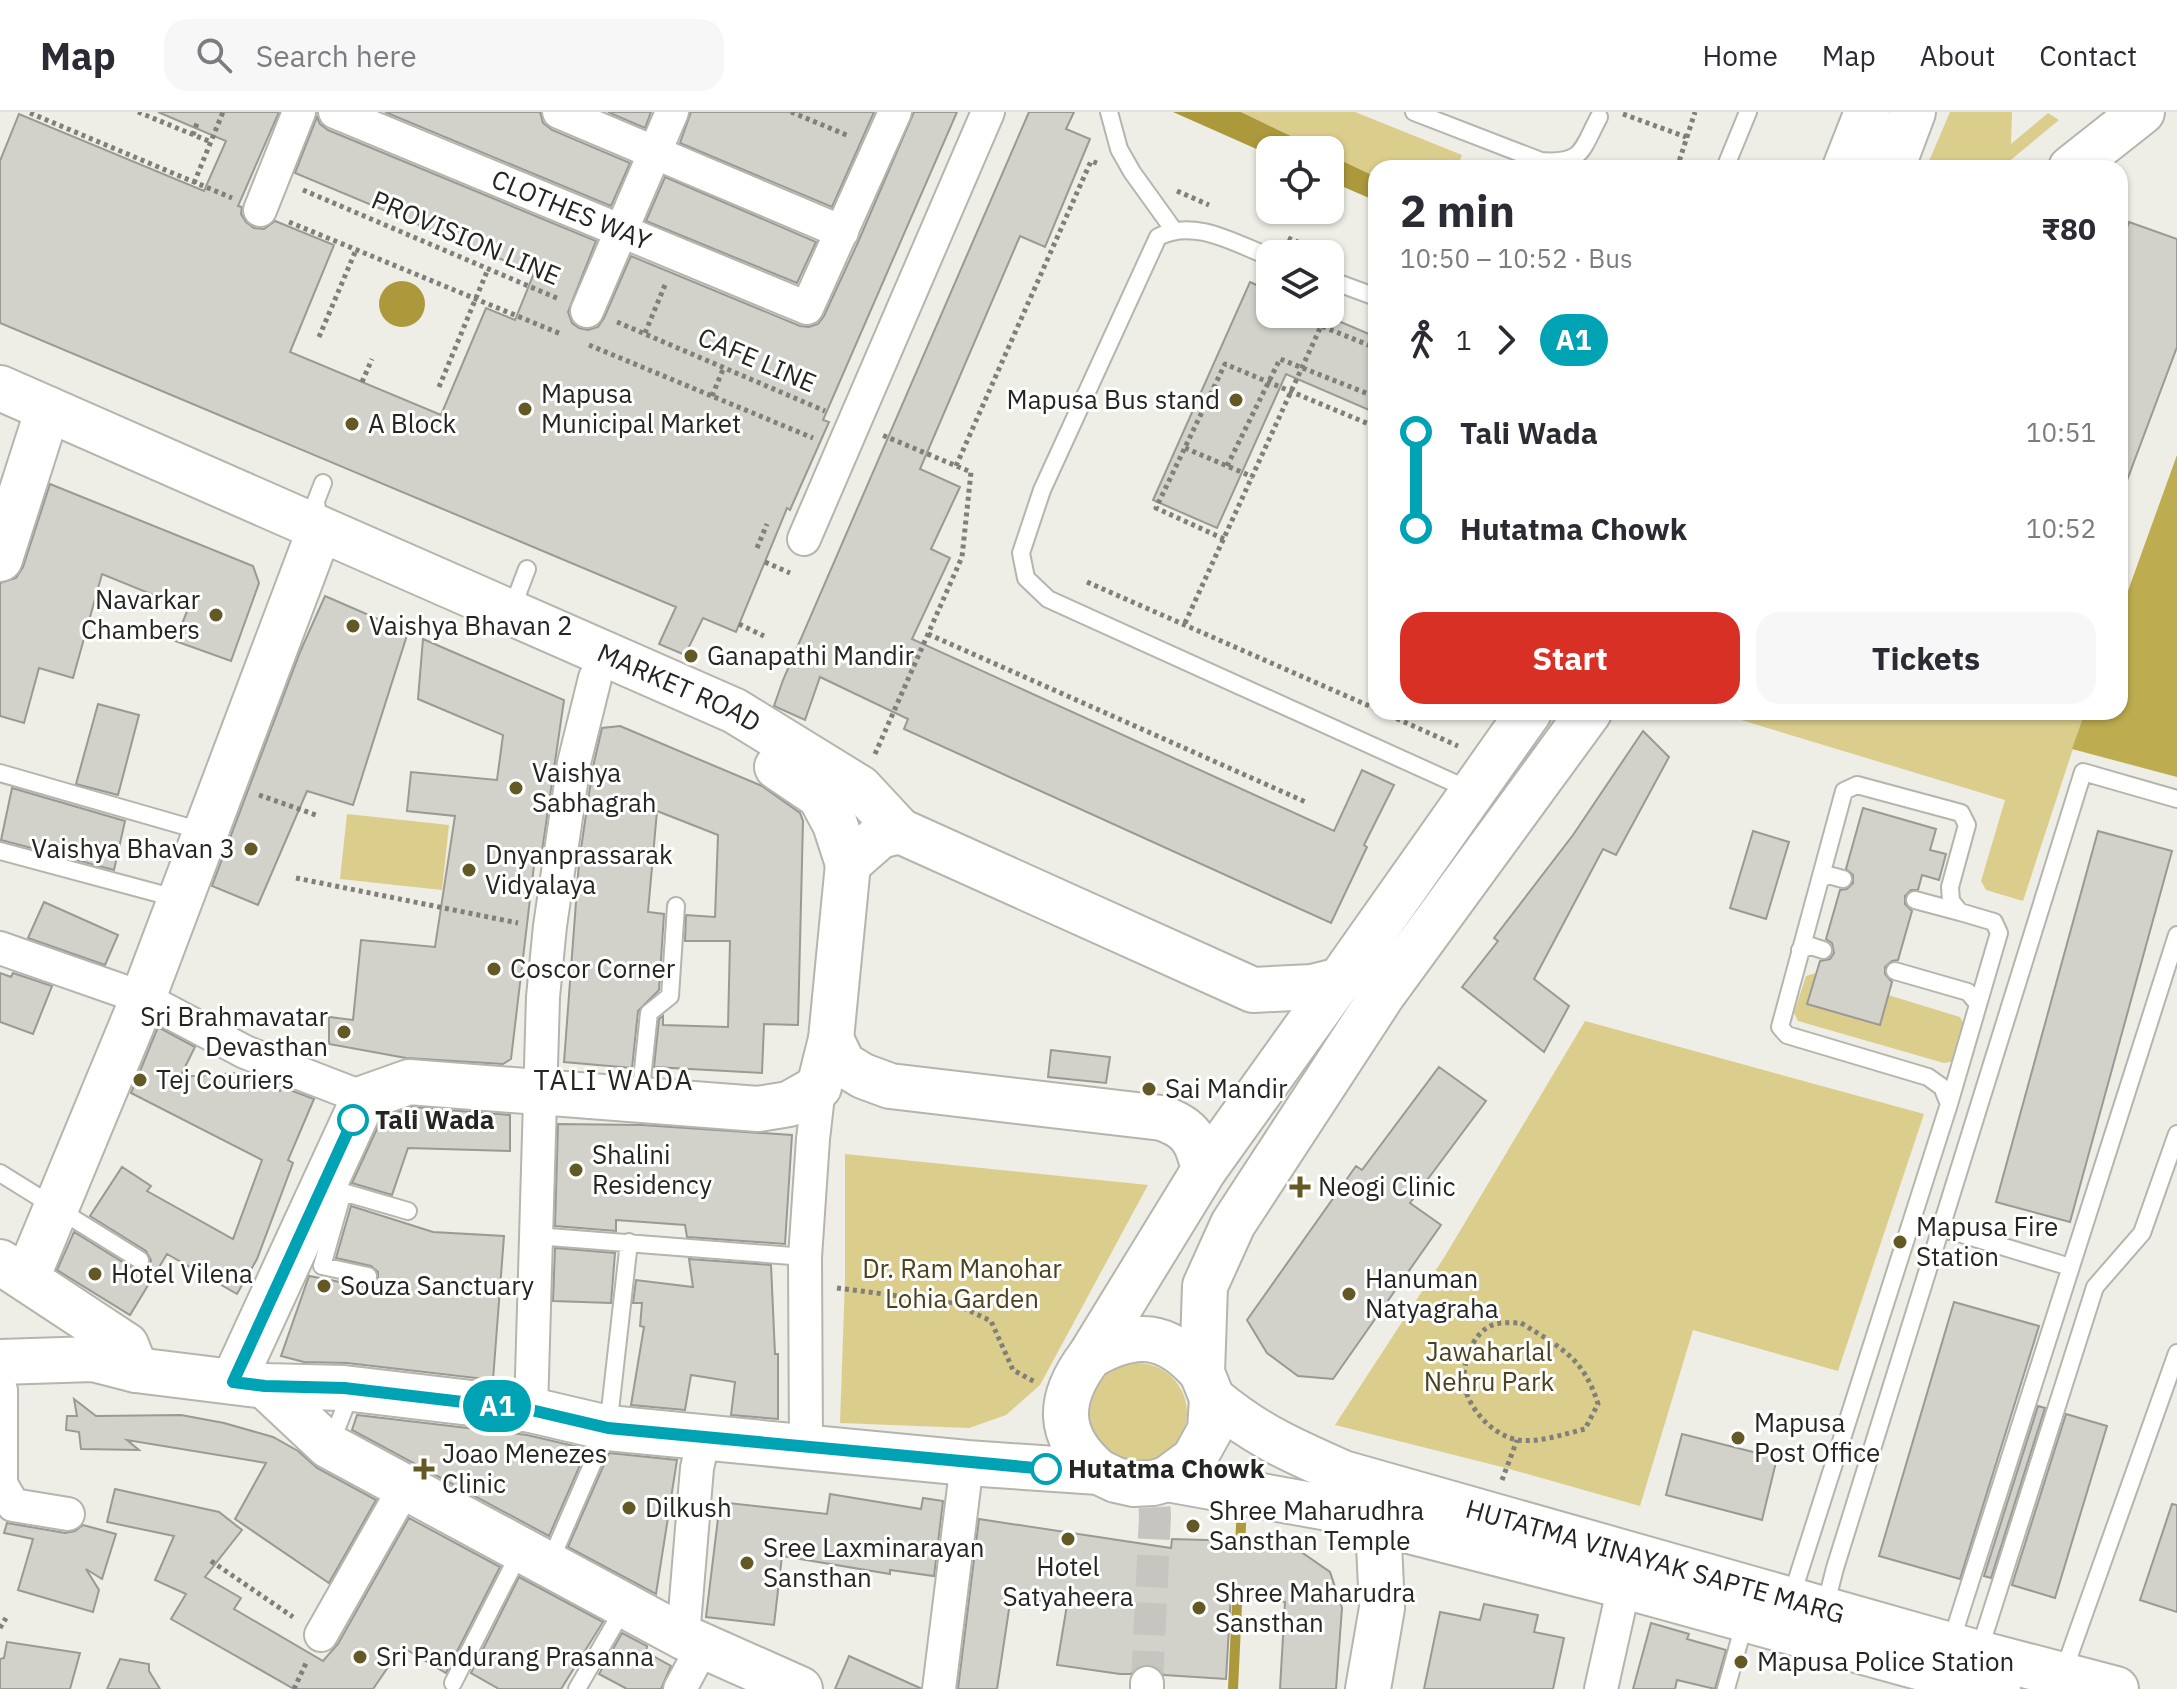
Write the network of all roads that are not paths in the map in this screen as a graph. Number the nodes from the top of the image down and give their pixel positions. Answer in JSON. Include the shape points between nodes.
{"nodes":[{"id":1,"x":299,"y":112,"type":"edge"},
{"id":2,"x":335,"y":112,"type":"edge"},
{"id":3,"x":559,"y":112,"type":"edge"},
{"id":4,"x":672,"y":112,"type":"edge"},
{"id":5,"x":895,"y":112,"type":"edge"},
{"id":6,"x":988,"y":112,"type":"edge"},
{"id":7,"x":1109,"y":112,"type":"edge"},
{"id":8,"x":1414,"y":112,"type":"edge"},
{"id":9,"x":1748,"y":112,"type":"edge"},
{"id":10,"x":1867,"y":112,"type":"edge"},
{"id":11,"x":1913,"y":112,"type":"edge"},
{"id":12,"x":2142,"y":112,"type":"edge"},
{"id":13,"x":1599,"y":117,"type":"dead end"},
{"id":14,"x":655,"y":153,"type":"junction"},
{"id":15,"x":1538,"y":160,"type":"edge"},
{"id":16,"x":1570,"y":160,"type":"edge"},
{"id":17,"x":1728,"y":160,"type":"edge"},
{"id":18,"x":1848,"y":160,"type":"edge"},
{"id":19,"x":1895,"y":160,"type":"edge"},
{"id":20,"x":2081,"y":160,"type":"edge"},
{"id":21,"x":260,"y":210,"type":"dead end"},
{"id":22,"x":1173,"y":229,"type":"junction"},
{"id":23,"x":621,"y":231,"type":"junction"},
{"id":24,"x":842,"y":232,"type":"junction"},
{"id":25,"x":1256,"y":252,"type":"edge"},
{"id":26,"x":1344,"y":285,"type":"edge"},
{"id":27,"x":1368,"y":294,"type":"edge"},
{"id":28,"x":585,"y":326,"type":"road end"},
{"id":29,"x":0,"y":388,"type":"edge"},
{"id":30,"x":0,"y":421,"type":"edge"},
{"id":31,"x":43,"y":424,"type":"junction"},
{"id":32,"x":323,"y":483,"type":"dead end"},
{"id":33,"x":804,"y":539,"type":"dead end"},
{"id":34,"x":315,"y":542,"type":"junction"},
{"id":35,"x":0,"y":559,"type":"edge"},
{"id":36,"x":527,"y":569,"type":"dead end"},
{"id":37,"x":510,"y":612,"type":"junction"},
{"id":38,"x":595,"y":678,"type":"junction"},
{"id":39,"x":1523,"y":720,"type":"edge"},
{"id":40,"x":1583,"y":720,"type":"edge"},
{"id":41,"x":0,"y":773,"type":"edge"},
{"id":42,"x":1482,"y":777,"type":"junction"},
{"id":43,"x":2177,"y":799,"type":"edge"},
{"id":44,"x":900,"y":831,"type":"junction"},
{"id":45,"x":207,"y":832,"type":"junction"},
{"id":46,"x":0,"y":851,"type":"edge"},
{"id":47,"x":848,"y":864,"type":"junction"},
{"id":48,"x":1821,"y":879,"type":"junction"},
{"id":49,"x":1843,"y":879,"type":"dead end"},
{"id":50,"x":180,"y":900,"type":"junction"},
{"id":51,"x":1915,"y":900,"type":"dead end"},
{"id":52,"x":676,"y":906,"type":"dead end"},
{"id":53,"x":1960,"y":912,"type":"junction"},
{"id":54,"x":2177,"y":935,"type":"edge"},
{"id":55,"x":0,"y":948,"type":"edge"},
{"id":56,"x":1800,"y":950,"type":"junction"},
{"id":57,"x":1823,"y":950,"type":"dead end"},
{"id":58,"x":1895,"y":971,"type":"dead end"},
{"id":59,"x":1340,"y":980,"type":"junction"},
{"id":60,"x":143,"y":998,"type":"junction"},
{"id":61,"x":1978,"y":1004,"type":"junction"},
{"id":62,"x":831,"y":1039,"type":"junction"},
{"id":63,"x":819,"y":1087,"type":"junction"},
{"id":64,"x":540,"y":1091,"type":"junction"},
{"id":65,"x":364,"y":1098,"type":"junction"},
{"id":66,"x":639,"y":1099,"type":"junction"},
{"id":67,"x":1949,"y":1104,"type":"junction"},
{"id":68,"x":2177,"y":1134,"type":"edge"},
{"id":69,"x":1204,"y":1170,"type":"junction"},
{"id":70,"x":0,"y":1173,"type":"edge"},
{"id":71,"x":333,"y":1189,"type":"junction"},
{"id":72,"x":56,"y":1209,"type":"junction"},
{"id":73,"x":408,"y":1211,"type":"dead end"},
{"id":74,"x":1942,"y":1228,"type":"junction"},
{"id":75,"x":536,"y":1236,"type":"junction"},
{"id":76,"x":629,"y":1242,"type":"junction"},
{"id":77,"x":140,"y":1260,"type":"dead end"},
{"id":78,"x":2070,"y":1267,"type":"junction"},
{"id":79,"x":14,"y":1270,"type":"edge"},
{"id":80,"x":805,"y":1271,"type":"junction"},
{"id":81,"x":368,"y":1276,"type":"dead end"},
{"id":82,"x":2177,"y":1353,"type":"edge"},
{"id":83,"x":1090,"y":1356,"type":"junction"},
{"id":84,"x":0,"y":1362,"type":"edge"},
{"id":85,"x":136,"y":1370,"type":"junction"},
{"id":86,"x":249,"y":1384,"type":"junction"},
{"id":87,"x":1207,"y":1385,"type":"junction"},
{"id":88,"x":352,"y":1389,"type":"junction"},
{"id":89,"x":0,"y":1390,"type":"edge"},
{"id":90,"x":531,"y":1410,"type":"junction"},
{"id":91,"x":0,"y":1423,"type":"edge"},
{"id":92,"x":608,"y":1428,"type":"junction"},
{"id":93,"x":704,"y":1437,"type":"junction"},
{"id":94,"x":329,"y":1446,"type":"junction"},
{"id":95,"x":806,"y":1447,"type":"junction"},
{"id":96,"x":967,"y":1463,"type":"junction"},
{"id":97,"x":1099,"y":1472,"type":"junction"},
{"id":98,"x":1167,"y":1479,"type":"junction"},
{"id":99,"x":0,"y":1485,"type":"edge"},
{"id":100,"x":405,"y":1487,"type":"junction"},
{"id":101,"x":68,"y":1514,"type":"dead end"},
{"id":102,"x":1378,"y":1523,"type":"junction"},
{"id":103,"x":534,"y":1558,"type":"junction"},
{"id":104,"x":1624,"y":1586,"type":"junction"},
{"id":105,"x":625,"y":1606,"type":"junction"},
{"id":106,"x":1785,"y":1614,"type":"junction"},
{"id":107,"x":321,"y":1635,"type":"road end"},
{"id":108,"x":693,"y":1641,"type":"junction"},
{"id":109,"x":1975,"y":1662,"type":"edge"},
{"id":110,"x":2062,"y":1675,"type":"junction"},
{"id":111,"x":453,"y":1683,"type":"dead end"},
{"id":112,"x":577,"y":1689,"type":"edge"},
{"id":113,"x":680,"y":1689,"type":"edge"},
{"id":114,"x":800,"y":1689,"type":"edge"},
{"id":115,"x":939,"y":1689,"type":"edge"},
{"id":116,"x":1368,"y":1689,"type":"edge"},
{"id":117,"x":1601,"y":1689,"type":"edge"},
{"id":118,"x":1726,"y":1689,"type":"edge"},
{"id":119,"x":2116,"y":1689,"type":"edge"}],
"edges":[{"from":1,"to":21,"type":"street"},
{"from":2,"to":23,"type":"street","name":"CLOTHES WAY"},
{"from":3,"to":14,"type":"street"},
{"from":4,"to":14,"type":"street"},
{"from":5,"to":24,"type":"street"},
{"from":6,"to":33,"type":"street"},
{"from":7,"to":22,"type":"lane","via":[[1119,149]]},
{"from":8,"to":15,"type":"lane"},
{"from":9,"to":17,"type":"lane"},
{"from":10,"to":18,"type":"main road"},
{"from":11,"to":19,"type":"main road"},
{"from":12,"to":20,"type":"main road"},
{"from":13,"to":16,"type":"lane","via":[[1579,155]]},
{"from":14,"to":23,"type":"street"},
{"from":14,"to":24,"type":"street"},
{"from":22,"to":25,"type":"lane","via":[[1198,229]]},
{"from":22,"to":42,"type":"lane","via":[[1158,237],[1042,490],[1021,553],[1026,578],[1048,599]]},
{"from":23,"to":24,"type":"street","name":"CLOTHES WAY","via":[[807,308]]},
{"from":23,"to":28,"type":"street"},
{"from":26,"to":27,"type":"lane"},
{"from":29,"to":31,"type":"main road","name":"MARKET ROAD"},
{"from":30,"to":31,"type":"main road","name":"MARKET ROAD"},
{"from":31,"to":34,"type":"main road","name":"MARKET ROAD"},
{"from":31,"to":35,"type":"main road"},
{"from":32,"to":34,"type":"lane","via":[[316,501]]},
{"from":34,"to":37,"type":"main road","name":"MARKET ROAD"},
{"from":34,"to":38,"type":"main road","name":"MARKET ROAD"},
{"from":34,"to":45,"type":"main road"},
{"from":36,"to":37,"type":"lane"},
{"from":37,"to":44,"type":"main road","name":"MARKET ROAD","via":[[735,711],[860,788]]},
{"from":38,"to":47,"type":"main road","name":"MARKET ROAD","via":[[725,732],[820,796]]},
{"from":38,"to":64,"type":"street","via":[[574,763],[550,926]]},
{"from":39,"to":42,"type":"main road"},
{"from":40,"to":87,"type":"main road","via":[[1383,994],[1233,1224],[1205,1286]]},
{"from":41,"to":45,"type":"lane"},
{"from":42,"to":59,"type":"main road"},
{"from":43,"to":74,"type":"lane","via":[[2083,772]]},
{"from":44,"to":47,"type":"main road","via":[[880,836]]},
{"from":44,"to":59,"type":"main road","name":"MARKET ROAD","via":[[1253,990]]},
{"from":45,"to":50,"type":"main road"},
{"from":46,"to":50,"type":"lane"},
{"from":47,"to":62,"type":"main road"},
{"from":48,"to":49,"type":"lane"},
{"from":48,"to":53,"type":"lane","via":[[1844,791],[1857,785],[1961,813],[1967,825],[1950,887],[1951,901]]},
{"from":48,"to":56,"type":"lane"},
{"from":50,"to":60,"type":"main road"},
{"from":51,"to":53,"type":"lane"},
{"from":52,"to":66,"type":"lane","via":[[670,996],[649,1013]]},
{"from":53,"to":61,"type":"lane","via":[[1994,922],[1999,933]]},
{"from":54,"to":78,"type":"lane"},
{"from":55,"to":60,"type":"street"},
{"from":56,"to":57,"type":"lane"},
{"from":56,"to":67,"type":"lane","via":[[1780,1018],[1787,1035],[1928,1077],[1942,1087]]},
{"from":58,"to":61,"type":"lane","via":[[1968,992]]},
{"from":59,"to":69,"type":"main road"},
{"from":60,"to":65,"type":"street","via":[[245,1052]]},
{"from":60,"to":72,"type":"main road"},
{"from":61,"to":67,"type":"lane"},
{"from":62,"to":63,"type":"main road"},
{"from":62,"to":69,"type":"main road","via":[[843,1064],[890,1086],[1173,1121],[1183,1125],[1199,1147]]},
{"from":63,"to":66,"type":"main road","via":[[789,1104],[758,1109]]},
{"from":63,"to":80,"type":"street"},
{"from":64,"to":65,"type":"main road","via":[[409,1082]]},
{"from":64,"to":66,"type":"main road"},
{"from":64,"to":75,"type":"street"},
{"from":65,"to":71,"type":"main road"},
{"from":67,"to":106,"type":"lane"},
{"from":68,"to":109,"type":"lane","via":[[2142,1233],[2095,1287]]},
{"from":69,"to":83,"type":"main road"},
{"from":70,"to":72,"type":"lane"},
{"from":71,"to":73,"type":"lane"},
{"from":71,"to":81,"type":"lane","via":[[322,1266]]},
{"from":71,"to":86,"type":"main road"},
{"from":72,"to":77,"type":"lane"},
{"from":72,"to":79,"type":"main road"},
{"from":74,"to":78,"type":"lane"},
{"from":74,"to":106,"type":"lane"},
{"from":75,"to":76,"type":"lane"},
{"from":75,"to":90,"type":"street"},
{"from":76,"to":80,"type":"lane"},
{"from":76,"to":92,"type":"lane"},
{"from":78,"to":109,"type":"lane"},
{"from":79,"to":85,"type":"main road","via":[[126,1345]]},
{"from":80,"to":95,"type":"street"},
{"from":82,"to":110,"type":"lane"},
{"from":83,"to":87,"type":"main road","via":[[1115,1342],[1143,1338],[1166,1343],[1186,1355]]},
{"from":83,"to":97,"type":"main road","via":[[1072,1379],[1065,1407],[1070,1436],[1085,1461]]},
{"from":84,"to":85,"type":"main road","via":[[93,1359]]},
{"from":85,"to":86,"type":"main road"},
{"from":85,"to":89,"type":"main road","via":[[95,1388]]},
{"from":86,"to":88,"type":"main road"},
{"from":86,"to":94,"type":"main road"},
{"from":87,"to":98,"type":"main road","via":[[1210,1430],[1194,1459]]},
{"from":87,"to":106,"type":"main road","name":"HUTATMA VINAYAK SAPTE MARG","via":[[1238,1420],[1343,1473]]},
{"from":88,"to":90,"type":"main road"},
{"from":88,"to":94,"type":"lane"},
{"from":89,"to":91,"type":"street"},
{"from":90,"to":92,"type":"main road"},
{"from":91,"to":99,"type":"street"},
{"from":92,"to":93,"type":"main road"},
{"from":92,"to":103,"type":"lane"},
{"from":93,"to":95,"type":"main road"},
{"from":93,"to":108,"type":"street","via":[[697,1468]]},
{"from":94,"to":100,"type":"main road"},
{"from":95,"to":96,"type":"main road"},
{"from":96,"to":97,"type":"main road"},
{"from":96,"to":115,"type":"street"},
{"from":97,"to":98,"type":"main road","via":[[1134,1484]]},
{"from":98,"to":102,"type":"main road","name":"HUTATMA VINAYAK SAPTE MARG","via":[[1339,1510]]},
{"from":99,"to":101,"type":"street","via":[[13,1505]]},
{"from":100,"to":103,"type":"main road"},
{"from":100,"to":107,"type":"street"},
{"from":102,"to":104,"type":"main road","name":"HUTATMA VINAYAK SAPTE MARG"},
{"from":102,"to":116,"type":"main road","via":[[1382,1608]]},
{"from":103,"to":105,"type":"main road"},
{"from":103,"to":111,"type":"lane"},
{"from":104,"to":106,"type":"main road","name":"HUTATMA VINAYAK SAPTE MARG"},
{"from":104,"to":117,"type":"street"},
{"from":105,"to":108,"type":"main road"},
{"from":105,"to":112,"type":"lane"},
{"from":106,"to":109,"type":"main road","name":"HUTATMA VINAYAK SAPTE MARG"},
{"from":106,"to":109,"type":"main road","name":"HUTATMA VINAYAK SAPTE MARG"},
{"from":106,"to":118,"type":"lane"},
{"from":108,"to":113,"type":"street"},
{"from":108,"to":114,"type":"main road"},
{"from":109,"to":110,"type":"main road","name":"HUTATMA VINAYAK SAPTE MARG"},
{"from":110,"to":119,"type":"main road","name":"HUTATMA VINAYAK SAPTE MARG"}]}
